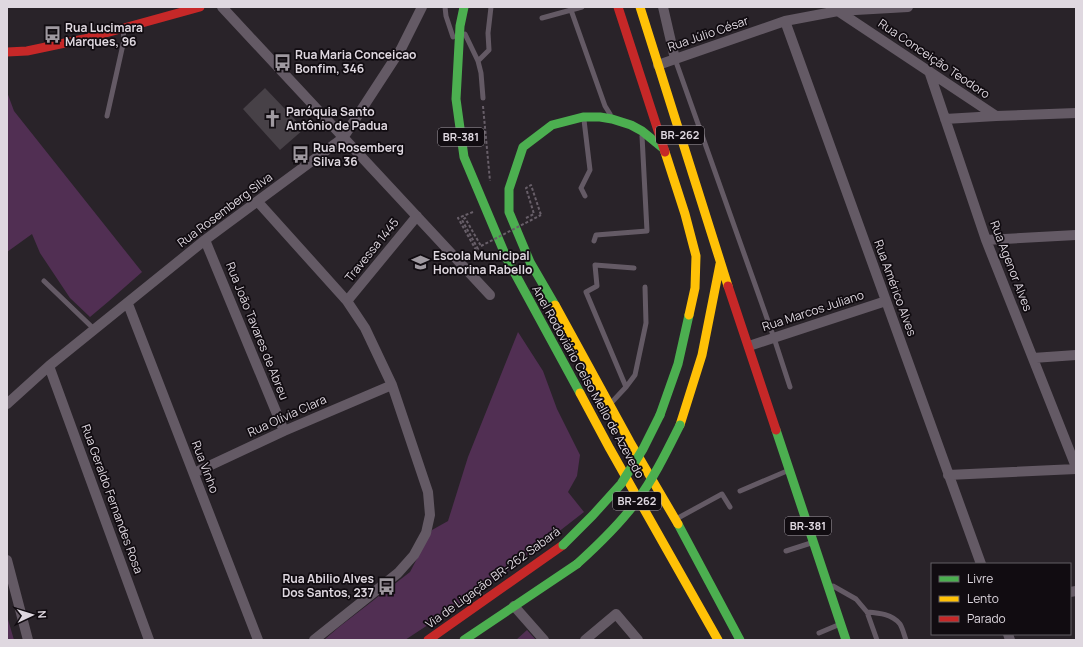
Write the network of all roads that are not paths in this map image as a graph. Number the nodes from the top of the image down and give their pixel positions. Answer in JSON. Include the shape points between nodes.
{"nodes":[{"id":1,"x":200,"y":7,"type":"edge"},
{"id":2,"x":222,"y":7,"type":"edge"},
{"id":3,"x":422,"y":7,"type":"edge"},
{"id":4,"x":445,"y":7,"type":"edge"},
{"id":5,"x":464,"y":7,"type":"edge"},
{"id":6,"x":491,"y":7,"type":"edge"},
{"id":7,"x":582,"y":7,"type":"edge"},
{"id":8,"x":618,"y":7,"type":"edge"},
{"id":9,"x":640,"y":7,"type":"edge"},
{"id":10,"x":663,"y":7,"type":"edge"},
{"id":11,"x":908,"y":7,"type":"edge"},
{"id":12,"x":839,"y":9,"type":"edge"},
{"id":13,"x":571,"y":10,"type":"junction"},
{"id":14,"x":542,"y":18,"type":"dead end"},
{"id":15,"x":785,"y":21,"type":"junction"},
{"id":16,"x":460,"y":26,"type":"junction"},
{"id":17,"x":123,"y":28,"type":"junction"},
{"id":18,"x":7,"y":52,"type":"edge"},
{"id":19,"x":459,"y":52,"type":"junction"},
{"id":20,"x":675,"y":59,"type":"junction"},
{"id":21,"x":478,"y":61,"type":"junction"},
{"id":22,"x":658,"y":65,"type":"junction"},
{"id":23,"x":929,"y":71,"type":"junction"},
{"id":24,"x":483,"y":98,"type":"road end"},
{"id":25,"x":1076,"y":113,"type":"edge"},
{"id":26,"x":107,"y":116,"type":"dead end"},
{"id":27,"x":996,"y":116,"type":"junction"},
{"id":28,"x":583,"y":117,"type":"junction"},
{"id":29,"x":612,"y":119,"type":"junction"},
{"id":30,"x":945,"y":119,"type":"junction"},
{"id":31,"x":642,"y":131,"type":"junction"},
{"id":32,"x":343,"y":138,"type":"junction"},
{"id":33,"x":664,"y":149,"type":"junction"},
{"id":34,"x":585,"y":196,"type":"dead end"},
{"id":35,"x":258,"y":202,"type":"junction"},
{"id":36,"x":417,"y":216,"type":"junction"},
{"id":37,"x":1076,"y":235,"type":"edge"},
{"id":38,"x":205,"y":240,"type":"junction"},
{"id":39,"x":986,"y":240,"type":"junction"},
{"id":40,"x":594,"y":241,"type":"dead end"},
{"id":41,"x":720,"y":262,"type":"junction"},
{"id":42,"x":634,"y":268,"type":"dead end"},
{"id":43,"x":44,"y":281,"type":"dead end"},
{"id":44,"x":645,"y":287,"type":"dead end"},
{"id":45,"x":490,"y":295,"type":"dead end"},
{"id":46,"x":347,"y":301,"type":"junction"},
{"id":47,"x":886,"y":301,"type":"junction"},
{"id":48,"x":128,"y":304,"type":"junction"},
{"id":49,"x":95,"y":330,"type":"junction"},
{"id":50,"x":774,"y":338,"type":"junction"},
{"id":51,"x":749,"y":346,"type":"junction"},
{"id":52,"x":1076,"y":355,"type":"edge"},
{"id":53,"x":1033,"y":358,"type":"junction"},
{"id":54,"x":49,"y":366,"type":"junction"},
{"id":55,"x":392,"y":385,"type":"junction"},
{"id":56,"x":626,"y":387,"type":"junction"},
{"id":57,"x":790,"y":387,"type":"dead end"},
{"id":58,"x":7,"y":404,"type":"edge"},
{"id":59,"x":610,"y":404,"type":"junction"},
{"id":60,"x":284,"y":431,"type":"junction"},
{"id":61,"x":1076,"y":468,"type":"edge"},
{"id":62,"x":790,"y":470,"type":"junction"},
{"id":63,"x":194,"y":473,"type":"junction"},
{"id":64,"x":948,"y":474,"type":"junction"},
{"id":65,"x":740,"y":491,"type":"dead end"},
{"id":66,"x":730,"y":507,"type":"dead end"},
{"id":67,"x":675,"y":519,"type":"junction"},
{"id":68,"x":814,"y":542,"type":"junction"},
{"id":69,"x":786,"y":551,"type":"dead end"},
{"id":70,"x":7,"y":560,"type":"edge"},
{"id":71,"x":981,"y":563,"type":"edge"},
{"id":72,"x":827,"y":583,"type":"junction"},
{"id":73,"x":514,"y":606,"type":"junction"},
{"id":74,"x":867,"y":612,"type":"junction"},
{"id":75,"x":841,"y":624,"type":"junction"},
{"id":76,"x":819,"y":633,"type":"dead end"},
{"id":77,"x":28,"y":640,"type":"edge"},
{"id":78,"x":149,"y":640,"type":"edge"},
{"id":79,"x":258,"y":640,"type":"edge"},
{"id":80,"x":314,"y":640,"type":"edge"},
{"id":81,"x":428,"y":640,"type":"edge"},
{"id":82,"x":464,"y":640,"type":"edge"},
{"id":83,"x":544,"y":640,"type":"edge"},
{"id":84,"x":584,"y":640,"type":"edge"},
{"id":85,"x":638,"y":640,"type":"edge"},
{"id":86,"x":718,"y":640,"type":"edge"},
{"id":87,"x":740,"y":640,"type":"edge"},
{"id":88,"x":846,"y":640,"type":"edge"},
{"id":89,"x":878,"y":640,"type":"edge"},
{"id":90,"x":906,"y":640,"type":"edge"}],
"edges":[{"from":1,"to":17,"type":"main road"},
{"from":2,"to":32,"type":"street"},
{"from":3,"to":32,"type":"street","name":"Rua Rosemberg Silva","via":[[401,49]]},
{"from":4,"to":19,"type":"lane"},
{"from":5,"to":16,"type":"main road","name":"Anel Rodoviário Celso Mello de Azevedo","number":"BR-381"},
{"from":6,"to":21,"type":"lane","via":[[489,50]]},
{"from":7,"to":13,"type":"lane"},
{"from":8,"to":33,"type":"main road","name":"Via de Ligação BR-262 Sabará","number":"BR-262"},
{"from":9,"to":22,"type":"main road","number":"BR-262"},
{"from":10,"to":20,"type":"street"},
{"from":11,"to":12,"type":"street","name":"Rua Júlio César"},
{"from":12,"to":15,"type":"street","name":"Rua Júlio César"},
{"from":12,"to":23,"type":"street","name":"Rua Conceição Teodoro"},
{"from":13,"to":14,"type":"lane"},
{"from":13,"to":29,"type":"lane"},
{"from":15,"to":20,"type":"street","name":"Rua Júlio César"},
{"from":15,"to":47,"type":"street","name":"Rua Américo Alves"},
{"from":16,"to":19,"type":"main road","name":"Anel Rodoviário Celso Mello de Azevedo","number":"BR-381"},
{"from":16,"to":21,"type":"lane"},
{"from":17,"to":18,"type":"main road","via":[[84,39]]},
{"from":17,"to":26,"type":"lane","via":[[124,40]]},
{"from":19,"to":86,"type":"main road","name":"Anel Rodoviário Celso Mello de Azevedo","number":"BR-381","via":[[456,99],[464,157],[507,259]]},
{"from":20,"to":22,"type":"street","name":"Rua Júlio César"},
{"from":20,"to":50,"type":"lane"},
{"from":21,"to":24,"type":"lane"},
{"from":22,"to":41,"type":"main road","number":"BR-262"},
{"from":23,"to":27,"type":"street","name":"Rua Conceição Teodoro"},
{"from":23,"to":30,"type":"street","name":"Rua Agenor Alves"},
{"from":25,"to":27,"type":"street","name":"Rua Conceição Teodoro"},
{"from":27,"to":30,"type":"street","name":"Rua Conceição Teodoro"},
{"from":28,"to":29,"type":"main road"},
{"from":28,"to":34,"type":"lane","via":[[590,170],[580,188]]},
{"from":28,"to":59,"type":"main road","via":[[552,125],[523,147],[509,189],[509,212],[534,268]]},
{"from":29,"to":31,"type":"main road"},
{"from":30,"to":39,"type":"street","name":"Rua Agenor Alves"},
{"from":31,"to":33,"type":"main road"},
{"from":31,"to":40,"type":"lane","via":[[647,231],[596,235]]},
{"from":32,"to":35,"type":"street","name":"Rua Rosemberg Silva"},
{"from":32,"to":36,"type":"street"},
{"from":33,"to":81,"type":"main road","name":"Via de Ligação BR-262 Sabará","number":"BR-262","bridge":true,"via":[[696,256],[696,288],[678,364],[660,415],[621,484],[563,545]]},
{"from":35,"to":38,"type":"street","name":"Rua Rosemberg Silva"},
{"from":35,"to":46,"type":"street"},
{"from":36,"to":45,"type":"street"},
{"from":36,"to":46,"type":"street","name":"Travessa 1445"},
{"from":37,"to":39,"type":"street"},
{"from":38,"to":48,"type":"street","name":"Rua Rosemberg Silva"},
{"from":38,"to":60,"type":"street","name":"Rua João Tavares de Abreu"},
{"from":39,"to":53,"type":"street","name":"Rua Agenor Alves"},
{"from":41,"to":51,"type":"main road","number":"BR-381"},
{"from":41,"to":73,"type":"main road","number":"BR-262","bridge":true,"via":[[702,355],[680,425],[663,461],[636,502],[609,534],[577,564]]},
{"from":42,"to":56,"type":"lane","via":[[595,265],[597,286],[586,292]]},
{"from":43,"to":49,"type":"lane"},
{"from":44,"to":56,"type":"lane","via":[[646,323],[635,375]]},
{"from":46,"to":55,"type":"street","via":[[365,328]]},
{"from":47,"to":50,"type":"street","name":"Rua Marcos Juliano"},
{"from":47,"to":64,"type":"street","name":"Rua Américo Alves"},
{"from":48,"to":49,"type":"street","name":"Rua Rosemberg Silva"},
{"from":48,"to":63,"type":"street","name":"Rua Vinho"},
{"from":49,"to":54,"type":"street","name":"Rua Rosemberg Silva"},
{"from":50,"to":51,"type":"street","name":"Rua Marcos Juliano"},
{"from":50,"to":57,"type":"lane"},
{"from":51,"to":62,"type":"main road","number":"BR-381"},
{"from":52,"to":53,"type":"street"},
{"from":53,"to":61,"type":"street","name":"Rua Agenor Alves"},
{"from":54,"to":58,"type":"street","name":"Rua Rosemberg Silva"},
{"from":54,"to":78,"type":"street","name":"Rua Geraldo Fernandes Rosa"},
{"from":55,"to":60,"type":"street","name":"Rua Olívia Clara"},
{"from":55,"to":80,"type":"street","via":[[428,492],[430,515],[426,533],[414,555],[398,573]]},
{"from":56,"to":59,"type":"lane"},
{"from":59,"to":67,"type":"main road"},
{"from":60,"to":63,"type":"street","name":"Rua Olívia Clara"},
{"from":61,"to":64,"type":"street"},
{"from":62,"to":65,"type":"lane"},
{"from":62,"to":68,"type":"main road","number":"BR-381"},
{"from":63,"to":79,"type":"street","name":"Rua Vinho"},
{"from":64,"to":71,"type":"street","name":"Rua Américo Alves"},
{"from":66,"to":67,"type":"lane","via":[[722,494]]},
{"from":67,"to":87,"type":"main road"},
{"from":68,"to":69,"type":"lane"},
{"from":68,"to":72,"type":"main road","number":"BR-381"},
{"from":70,"to":77,"type":"street"},
{"from":72,"to":74,"type":"lane","via":[[856,599]]},
{"from":72,"to":75,"type":"main road","number":"BR-381"},
{"from":73,"to":82,"type":"main road","number":"BR-262"},
{"from":73,"to":83,"type":"street"},
{"from":74,"to":89,"type":"lane"},
{"from":74,"to":90,"type":"lane","via":[[883,613],[892,617],[900,625]]},
{"from":75,"to":76,"type":"lane"},
{"from":75,"to":88,"type":"main road","number":"BR-381"},
{"from":84,"to":85,"type":"street","via":[[616,614]]}]}
